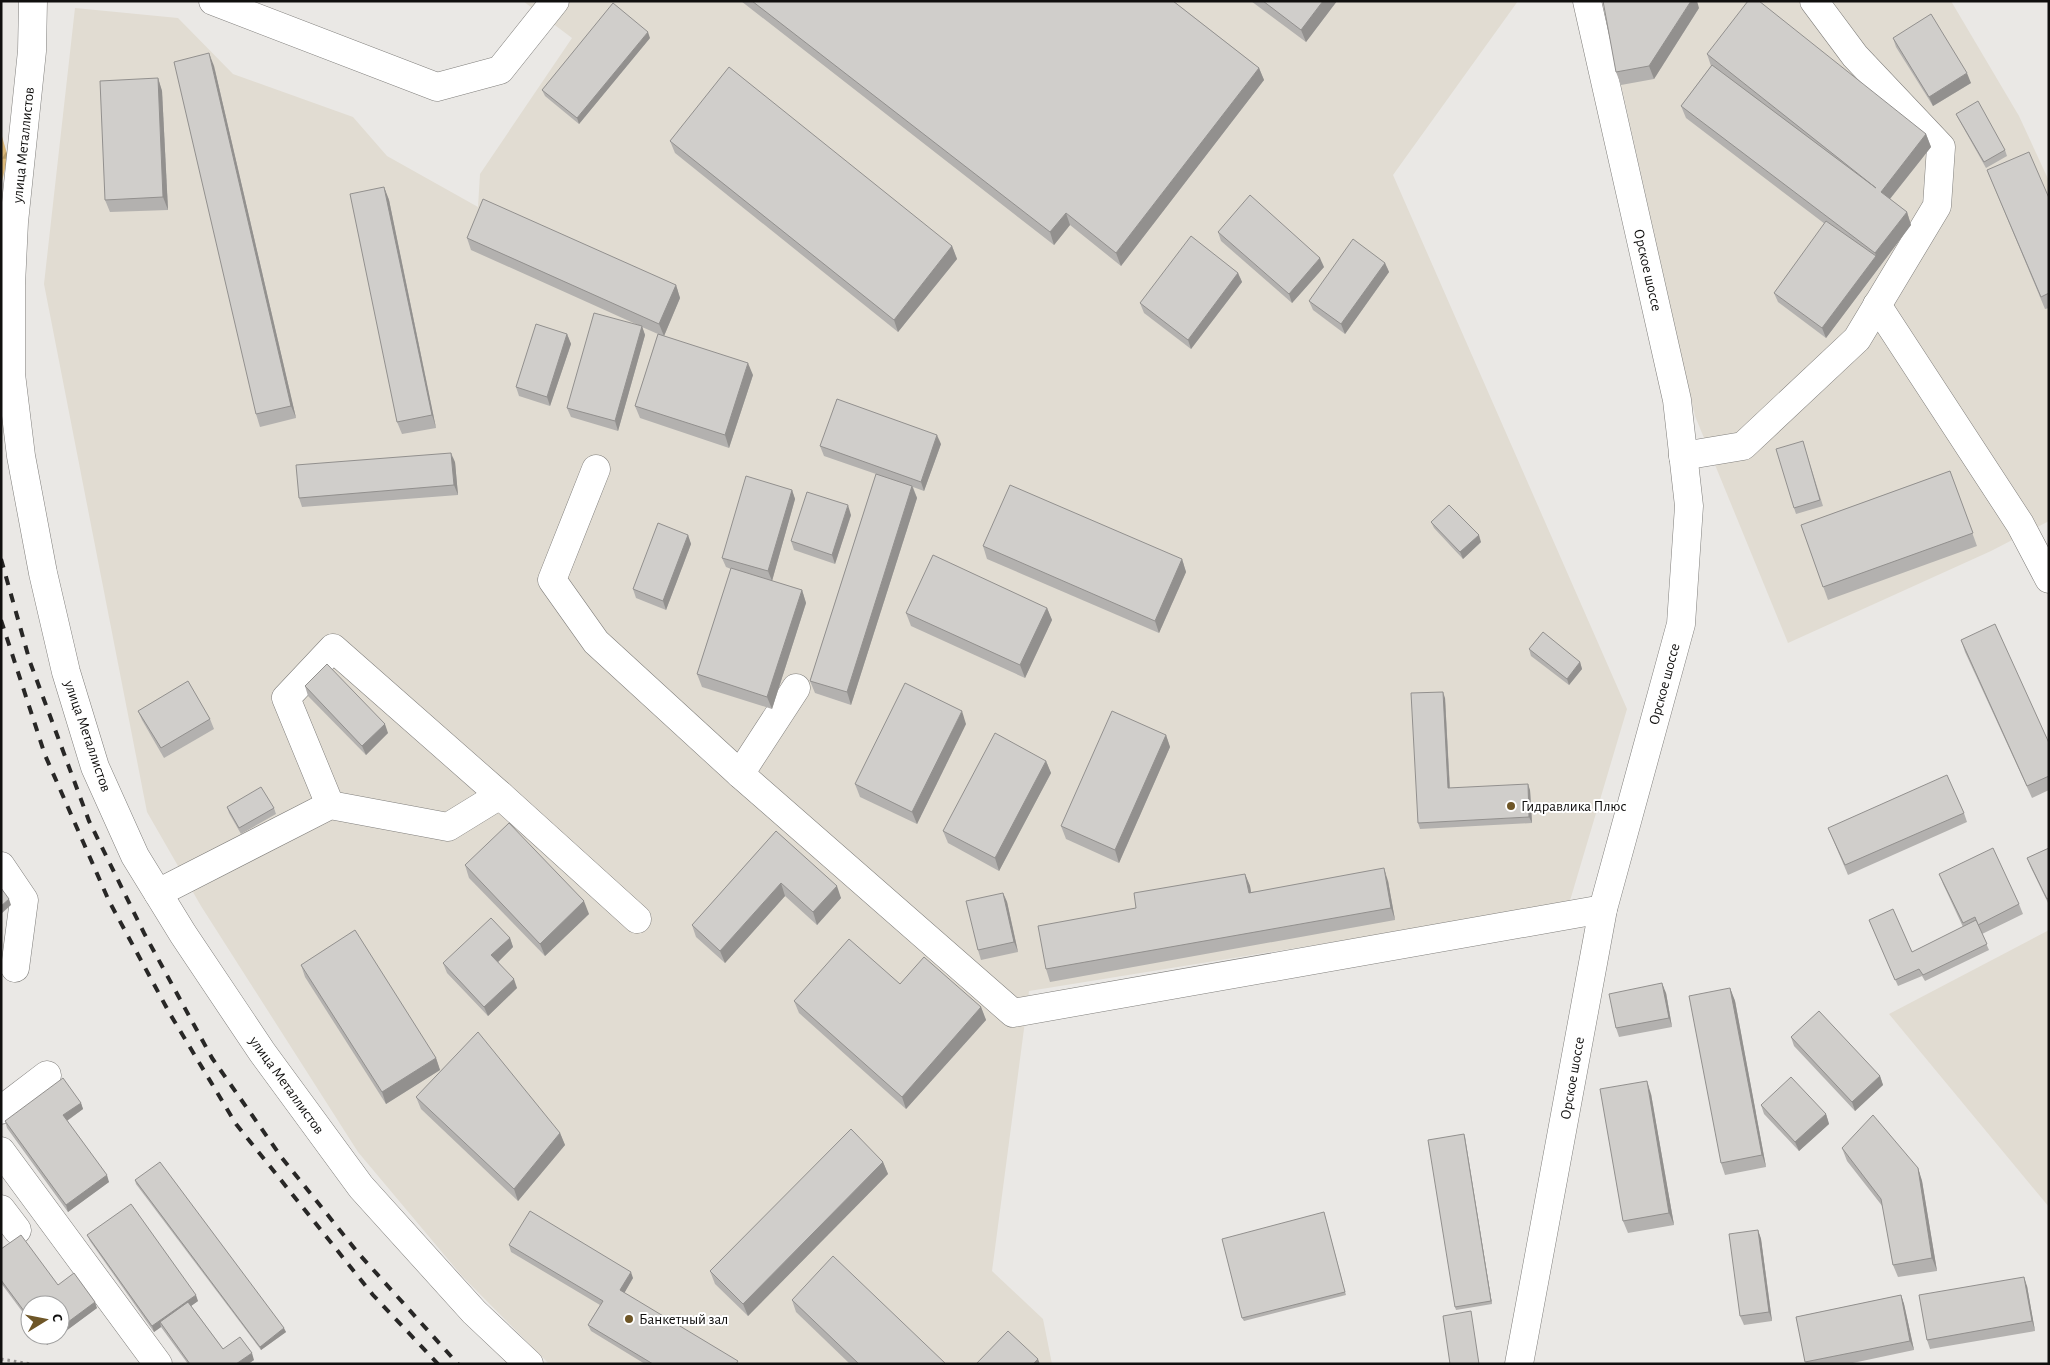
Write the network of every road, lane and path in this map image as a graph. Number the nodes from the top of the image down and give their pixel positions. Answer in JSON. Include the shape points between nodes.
{"nodes":[{"id":1,"x":33,"y":1,"type":"edge"},
{"id":2,"x":213,"y":1,"type":"edge"},
{"id":3,"x":555,"y":1,"type":"edge"},
{"id":4,"x":1587,"y":1,"type":"edge"},
{"id":5,"x":1814,"y":1,"type":"edge"},
{"id":6,"x":1877,"y":305,"type":"junction"},
{"id":7,"x":1683,"y":456,"type":"junction"},
{"id":8,"x":596,"y":469,"type":"dead end"},
{"id":9,"x":2049,"y":579,"type":"edge"},
{"id":10,"x":796,"y":688,"type":"dead end"},
{"id":11,"x":740,"y":774,"type":"junction"},
{"id":12,"x":500,"y":795,"type":"junction"},
{"id":13,"x":330,"y":805,"type":"junction"},
{"id":14,"x":1,"y":866,"type":"edge"},
{"id":15,"x":158,"y":893,"type":"junction"},
{"id":16,"x":1603,"y":909,"type":"junction"},
{"id":17,"x":637,"y":919,"type":"dead end"},
{"id":18,"x":15,"y":968,"type":"dead end"},
{"id":19,"x":47,"y":1075,"type":"dead end"},
{"id":20,"x":1,"y":1110,"type":"edge"},
{"id":21,"x":1,"y":1151,"type":"edge"},
{"id":22,"x":1,"y":1359,"type":"edge"},
{"id":23,"x":31,"y":1364,"type":"edge"},
{"id":24,"x":158,"y":1364,"type":"edge"},
{"id":25,"x":529,"y":1364,"type":"edge"},
{"id":26,"x":1520,"y":1364,"type":"edge"}],
"edges":[{"from":1,"to":15,"type":"main road","name":"улица Металлистов","via":[[32,51],[14,222],[11,285],[11,374],[21,456],[66,672],[95,767],[135,856]]},
{"from":2,"to":3,"type":"main road","via":[[438,87],[500,70]]},
{"from":4,"to":7,"type":"main road","name":"Орское шоссе","via":[[1677,400]]},
{"from":5,"to":6,"type":"main road","via":[[1855,56],[1942,147],[1937,206]]},
{"from":6,"to":7,"type":"main road","via":[[1857,339],[1743,446]]},
{"from":6,"to":9,"type":"main road","via":[[2020,524]]},
{"from":7,"to":16,"type":"main road","name":"Орское шоссе","via":[[1689,506],[1681,624]]},
{"from":8,"to":11,"type":"main road","via":[[552,580],[596,642]]},
{"from":10,"to":11,"type":"main road"},
{"from":11,"to":16,"type":"main road","via":[[1012,1012]]},
{"from":12,"to":13,"type":"main road","via":[[448,827]]},
{"from":12,"to":13,"type":"main road","via":[[333,648],[286,698]]},
{"from":12,"to":17,"type":"main road"},
{"from":13,"to":15,"type":"main road"},
{"from":14,"to":18,"type":"main road","via":[[24,900]]},
{"from":15,"to":25,"type":"main road","name":"улица Металлистов","via":[[262,1052],[362,1187],[474,1312]]},
{"from":16,"to":26,"type":"main road","name":"Орское шоссе"},
{"from":19,"to":20,"type":"main road"},
{"from":21,"to":24,"type":"main road"},
{"from":22,"to":23,"type":"path"}]}
